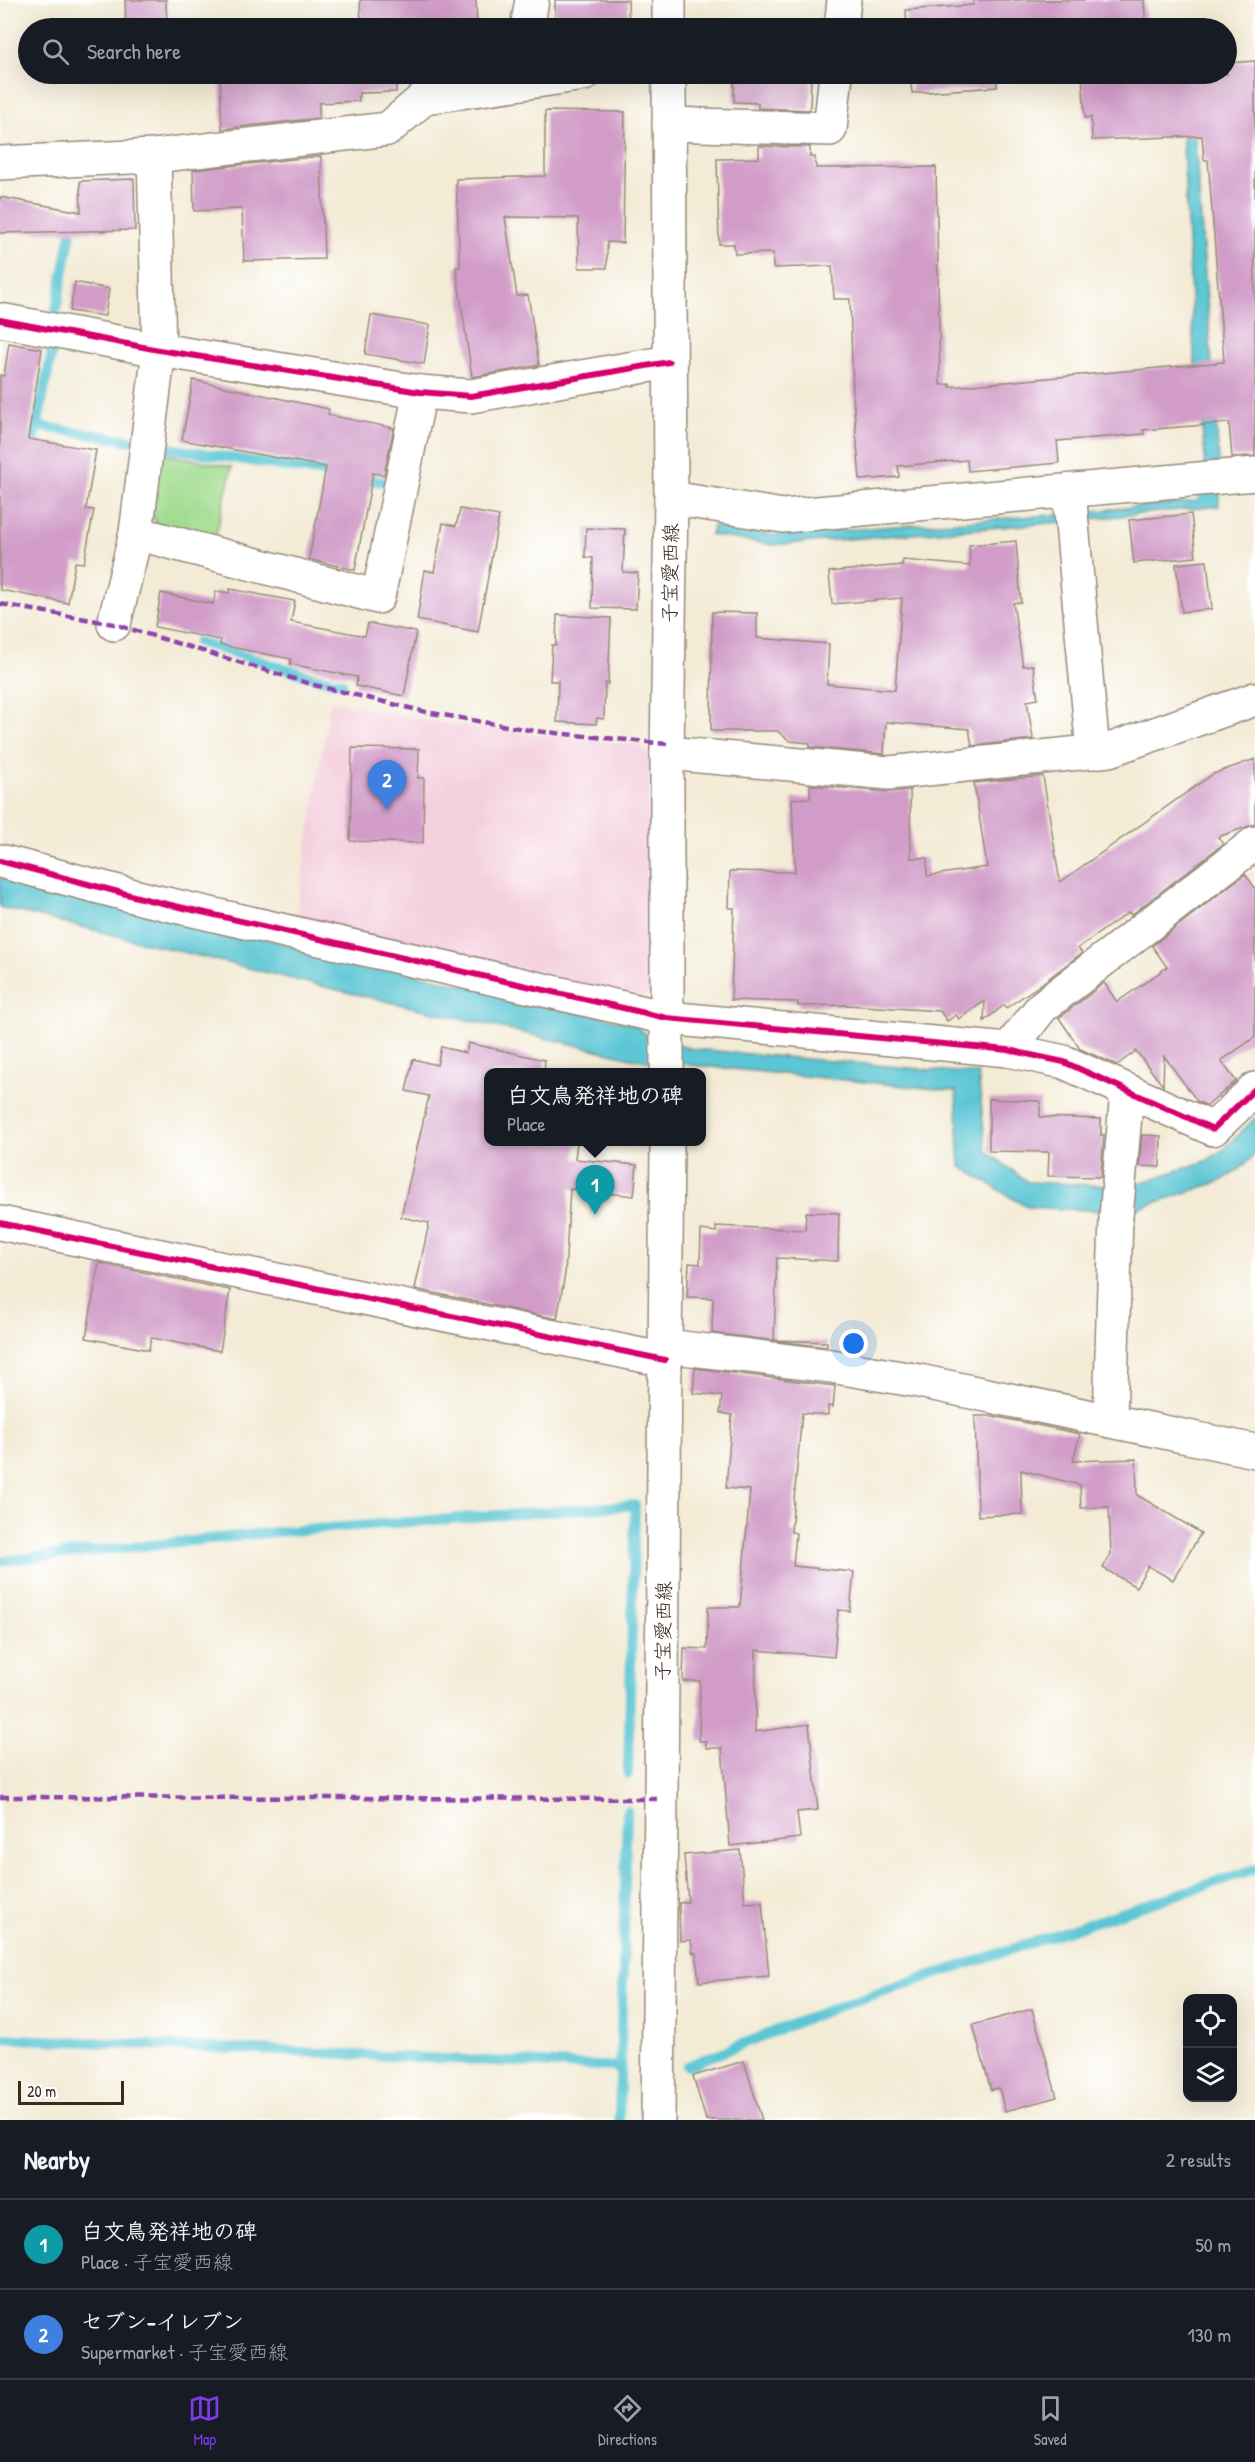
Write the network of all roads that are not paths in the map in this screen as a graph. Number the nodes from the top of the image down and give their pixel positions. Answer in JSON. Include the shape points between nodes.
{"nodes":[{"id":1,"x":532,"y":0,"type":"edge"},
{"id":2,"x":669,"y":0,"type":"edge"},
{"id":3,"x":844,"y":0,"type":"edge"},
{"id":4,"x":529,"y":18,"type":"edge"},
{"id":5,"x":669,"y":18,"type":"edge"},
{"id":6,"x":842,"y":18,"type":"edge"},
{"id":7,"x":489,"y":84,"type":"edge"},
{"id":8,"x":669,"y":84,"type":"edge"},
{"id":9,"x":835,"y":84,"type":"edge"},
{"id":10,"x":669,"y":124,"type":"junction"},
{"id":11,"x":154,"y":156,"type":"junction"},
{"id":12,"x":0,"y":163,"type":"edge"},
{"id":13,"x":0,"y":320,"type":"edge"},
{"id":14,"x":159,"y":350,"type":"junction"},
{"id":15,"x":669,"y":362,"type":"junction"},
{"id":16,"x":420,"y":392,"type":"junction"},
{"id":17,"x":1226,"y":477,"type":"edge"},
{"id":18,"x":671,"y":498,"type":"junction"},
{"id":19,"x":1071,"y":508,"type":"junction"},
{"id":20,"x":136,"y":533,"type":"junction"},
{"id":21,"x":114,"y":624,"type":"dead end"},
{"id":22,"x":1255,"y":699,"type":"edge"},
{"id":23,"x":1093,"y":752,"type":"junction"},
{"id":24,"x":667,"y":753,"type":"junction"},
{"id":25,"x":1255,"y":843,"type":"edge"},
{"id":26,"x":0,"y":861,"type":"edge"},
{"id":27,"x":667,"y":1049,"type":"edge"},
{"id":28,"x":1008,"y":1050,"type":"junction"},
{"id":29,"x":1255,"y":1089,"type":"edge"},
{"id":30,"x":1127,"y":1092,"type":"junction"},
{"id":31,"x":667,"y":1146,"type":"edge"},
{"id":32,"x":0,"y":1223,"type":"edge"},
{"id":33,"x":666,"y":1353,"type":"junction"},
{"id":34,"x":1110,"y":1421,"type":"junction"},
{"id":35,"x":1255,"y":1451,"type":"edge"},
{"id":36,"x":658,"y":2120,"type":"edge"}],
"edges":[{"from":1,"to":4,"type":"street"},
{"from":2,"to":5,"type":"street"},
{"from":3,"to":6,"type":"street"},
{"from":7,"to":11,"type":"street","via":[[424,97],[388,129]]},
{"from":8,"to":10,"type":"street","name":"子宝愛西線"},
{"from":9,"to":10,"type":"street","via":[[830,129]]},
{"from":10,"to":15,"type":"street","name":"子宝愛西線"},
{"from":11,"to":12,"type":"street"},
{"from":11,"to":14,"type":"street"},
{"from":13,"to":14,"type":"street"},
{"from":14,"to":16,"type":"street"},
{"from":14,"to":20,"type":"street"},
{"from":15,"to":16,"type":"street","via":[[471,396]]},
{"from":15,"to":18,"type":"street","name":"子宝愛西線"},
{"from":16,"to":20,"type":"street","via":[[378,597]]},
{"from":17,"to":19,"type":"street"},
{"from":18,"to":19,"type":"street","via":[[783,516]]},
{"from":18,"to":24,"type":"street","name":"子宝愛西線"},
{"from":19,"to":23,"type":"street"},
{"from":20,"to":21,"type":"street"},
{"from":22,"to":23,"type":"street","via":[[1109,750]]},
{"from":23,"to":24,"type":"street","via":[[889,773]]},
{"from":24,"to":27,"type":"street","name":"子宝愛西線"},
{"from":25,"to":28,"type":"street","via":[[1042,1007]]},
{"from":26,"to":27,"type":"street"},
{"from":27,"to":28,"type":"street"},
{"from":28,"to":30,"type":"street","via":[[1064,1062]]},
{"from":29,"to":30,"type":"street","via":[[1213,1128]]},
{"from":30,"to":34,"type":"street","via":[[1116,1217]]},
{"from":31,"to":33,"type":"street","name":"子宝愛西線"},
{"from":32,"to":33,"type":"street"},
{"from":33,"to":34,"type":"street","via":[[831,1365]]},
{"from":33,"to":36,"type":"street","name":"子宝愛西線"},
{"from":34,"to":35,"type":"street"}]}
